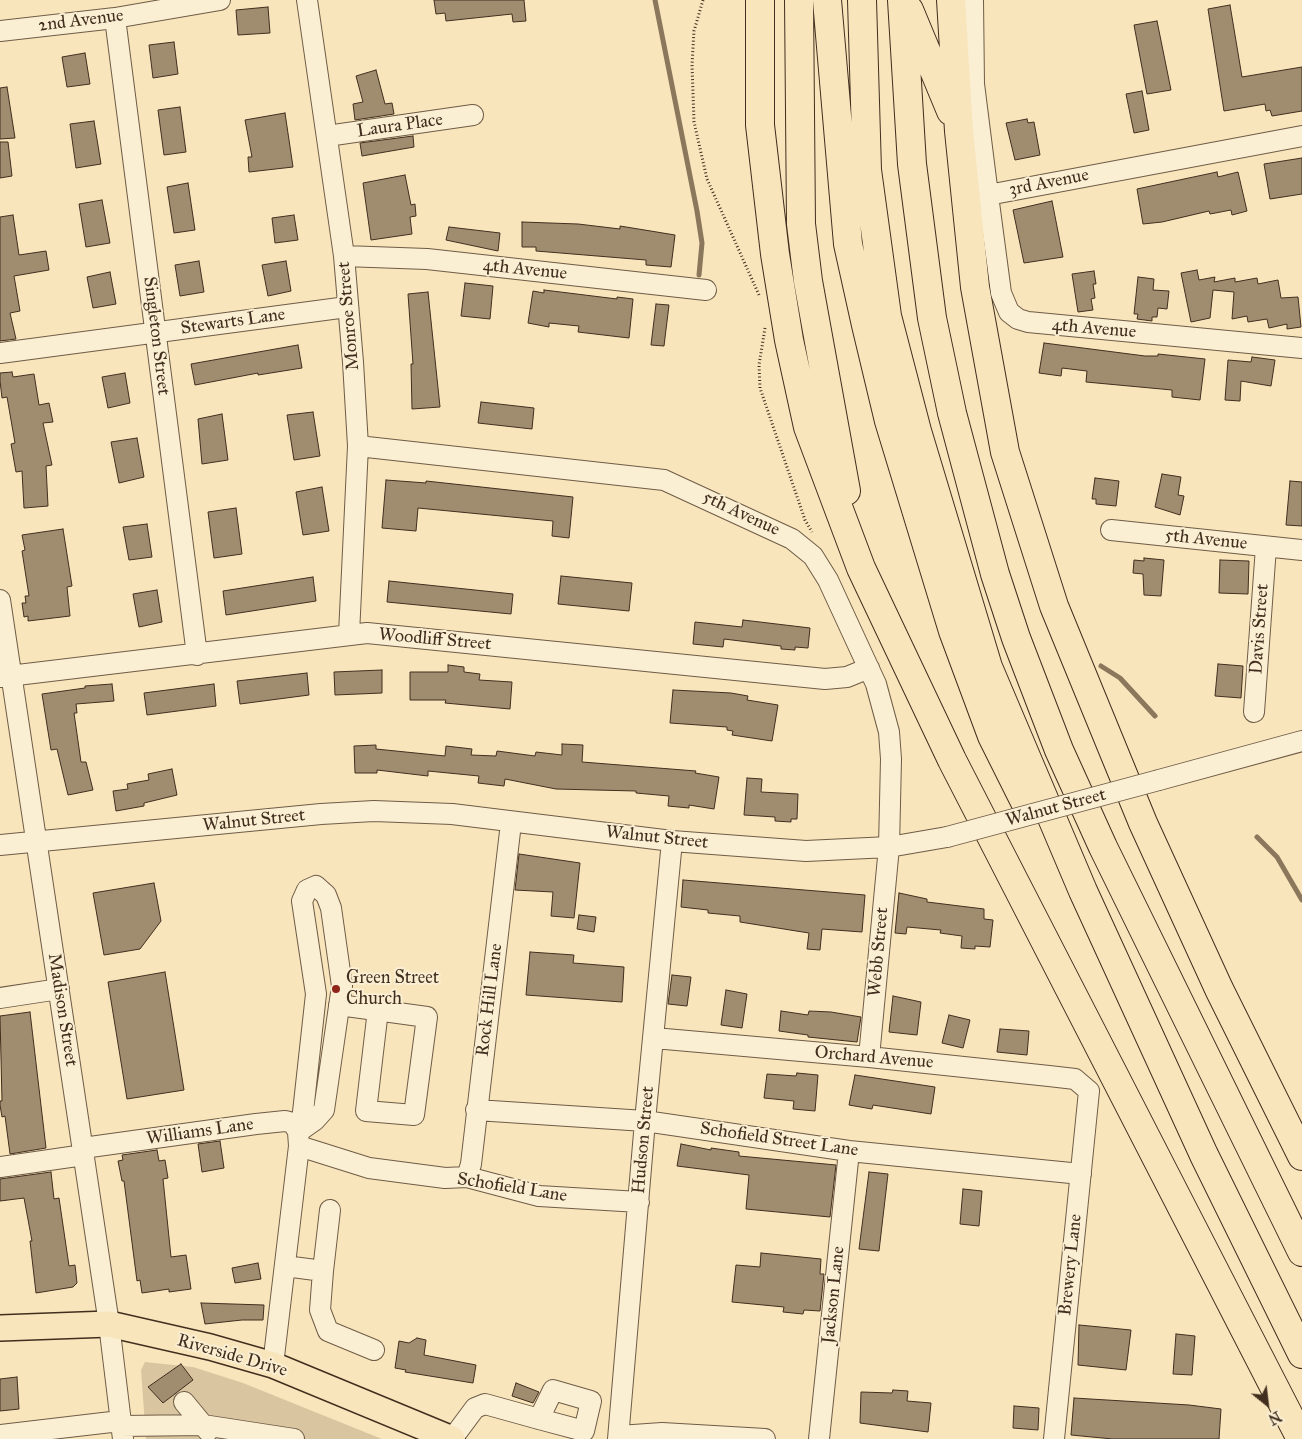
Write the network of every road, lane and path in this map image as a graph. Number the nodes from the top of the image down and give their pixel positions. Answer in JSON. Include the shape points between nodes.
{"nodes":[{"id":1,"x":220,"y":0,"type":"edge"},
{"id":2,"x":307,"y":0,"type":"edge"},
{"id":3,"x":703,"y":0,"type":"edge"},
{"id":4,"x":760,"y":0,"type":"edge"},
{"id":5,"x":799,"y":0,"type":"edge"},
{"id":6,"x":827,"y":0,"type":"edge"},
{"id":7,"x":862,"y":0,"type":"edge"},
{"id":8,"x":904,"y":0,"type":"edge"},
{"id":9,"x":951,"y":0,"type":"edge"},
{"id":10,"x":973,"y":0,"type":"edge"},
{"id":11,"x":115,"y":18,"type":"junction"},
{"id":12,"x":0,"y":31,"type":"edge"},
{"id":13,"x":473,"y":115,"type":"dead end"},
{"id":14,"x":959,"y":131,"type":"junction"},
{"id":15,"x":327,"y":136,"type":"junction"},
{"id":16,"x":1302,"y":136,"type":"edge"},
{"id":17,"x":988,"y":195,"type":"junction"},
{"id":18,"x":344,"y":256,"type":"junction"},
{"id":19,"x":706,"y":290,"type":"dead end"},
{"id":20,"x":762,"y":303,"type":"dead end"},
{"id":21,"x":347,"y":307,"type":"junction"},
{"id":22,"x":765,"y":324,"type":"dead end"},
{"id":23,"x":156,"y":332,"type":"junction"},
{"id":24,"x":1302,"y":348,"type":"edge"},
{"id":25,"x":0,"y":353,"type":"edge"},
{"id":26,"x":358,"y":446,"type":"junction"},
{"id":27,"x":1111,"y":530,"type":"dead end"},
{"id":28,"x":816,"y":537,"type":"dead end"},
{"id":29,"x":1266,"y":546,"type":"junction"},
{"id":30,"x":1302,"y":550,"type":"edge"},
{"id":31,"x":861,"y":568,"type":"junction"},
{"id":32,"x":0,"y":600,"type":"edge"},
{"id":33,"x":349,"y":634,"type":"junction"},
{"id":34,"x":197,"y":655,"type":"junction"},
{"id":35,"x":869,"y":668,"type":"junction"},
{"id":36,"x":6,"y":677,"type":"edge"},
{"id":37,"x":1254,"y":712,"type":"dead end"},
{"id":38,"x":1302,"y":741,"type":"edge"},
{"id":39,"x":511,"y":822,"type":"junction"},
{"id":40,"x":672,"y":841,"type":"junction"},
{"id":41,"x":37,"y":842,"type":"junction"},
{"id":42,"x":0,"y":845,"type":"edge"},
{"id":43,"x":889,"y":848,"type":"junction"},
{"id":44,"x":1083,"y":891,"type":"junction"},
{"id":45,"x":59,"y":989,"type":"junction"},
{"id":46,"x":0,"y":998,"type":"edge"},
{"id":47,"x":339,"y":1005,"type":"junction"},
{"id":48,"x":378,"y":1010,"type":"junction"},
{"id":49,"x":654,"y":1038,"type":"junction"},
{"id":50,"x":869,"y":1057,"type":"junction"},
{"id":51,"x":1089,"y":1091,"type":"joint"},
{"id":52,"x":476,"y":1110,"type":"junction"},
{"id":53,"x":315,"y":1120,"type":"junction"},
{"id":54,"x":645,"y":1121,"type":"junction"},
{"id":55,"x":299,"y":1139,"type":"junction"},
{"id":56,"x":83,"y":1151,"type":"junction"},
{"id":57,"x":849,"y":1151,"type":"junction"},
{"id":58,"x":1302,"y":1156,"type":"edge"},
{"id":59,"x":0,"y":1167,"type":"edge"},
{"id":60,"x":1080,"y":1174,"type":"junction"},
{"id":61,"x":467,"y":1177,"type":"junction"},
{"id":62,"x":639,"y":1202,"type":"junction"},
{"id":63,"x":330,"y":1210,"type":"dead end"},
{"id":64,"x":1302,"y":1252,"type":"edge"},
{"id":65,"x":285,"y":1266,"type":"junction"},
{"id":66,"x":323,"y":1271,"type":"junction"},
{"id":67,"x":109,"y":1324,"type":"junction"},
{"id":68,"x":0,"y":1328,"type":"edge"},
{"id":69,"x":374,"y":1350,"type":"dead end"},
{"id":70,"x":1302,"y":1354,"type":"edge"},
{"id":71,"x":273,"y":1365,"type":"junction"},
{"id":72,"x":184,"y":1402,"type":"dead end"},
{"id":73,"x":539,"y":1419,"type":"junction"},
{"id":74,"x":121,"y":1429,"type":"edge"},
{"id":75,"x":202,"y":1432,"type":"edge"},
{"id":76,"x":423,"y":1433,"type":"edge"},
{"id":77,"x":0,"y":1435,"type":"edge"},
{"id":78,"x":583,"y":1435,"type":"edge"},
{"id":79,"x":618,"y":1437,"type":"edge"},
{"id":80,"x":294,"y":1439,"type":"edge"},
{"id":81,"x":452,"y":1439,"type":"edge"},
{"id":82,"x":765,"y":1439,"type":"edge"},
{"id":83,"x":819,"y":1439,"type":"edge"},
{"id":84,"x":1054,"y":1439,"type":"edge"},
{"id":85,"x":1058,"y":1439,"type":"edge"},
{"id":86,"x":1301,"y":1439,"type":"edge"}],
"edges":[{"from":1,"to":11,"type":"street","name":"2nd Avenue"},
{"from":2,"to":15,"type":"street","name":"Monroe Street"},
{"from":3,"to":20,"type":"path","via":[[694,31],[694,122],[707,179]]},
{"from":4,"to":31,"type":"highway","via":[[760,125],[789,340],[808,427]]},
{"from":5,"to":31,"type":"highway","via":[[801,224],[824,375]]},
{"from":6,"to":44,"type":"highway","via":[[848,244],[890,421],[970,681],[992,736],[1046,842]]},
{"from":7,"to":44,"type":"highway","via":[[867,170],[887,316],[988,667]]},
{"from":8,"to":14,"type":"highway"},
{"from":8,"to":64,"type":"highway","via":[[912,164],[932,318],[952,413],[998,583],[1059,750],[1103,847]]},
{"from":9,"to":14,"type":"highway"},
{"from":10,"to":17,"type":"street","name":"3rd Avenue","via":[[974,84]]},
{"from":11,"to":12,"type":"street","name":"2nd Avenue"},
{"from":11,"to":23,"type":"street","name":"Singleton Street"},
{"from":13,"to":15,"type":"street","name":"Laura Place"},
{"from":14,"to":58,"type":"highway","via":[[974,287],[1005,452],[1054,606],[1143,824],[1219,989]]},
{"from":15,"to":18,"type":"street","name":"Monroe Street"},
{"from":16,"to":17,"type":"street","name":"3rd Avenue"},
{"from":17,"to":24,"type":"street","name":"4th Avenue","via":[[1001,293],[1009,312],[1018,319]]},
{"from":18,"to":19,"type":"street","name":"4th Avenue","via":[[427,259]]},
{"from":18,"to":21,"type":"street","name":"Monroe Street"},
{"from":21,"to":23,"type":"street","name":"Stewarts Lane"},
{"from":21,"to":26,"type":"street","name":"Monroe Street"},
{"from":22,"to":28,"type":"path","via":[[759,365],[760,388],[805,520]]},
{"from":23,"to":25,"type":"street","name":"Stewarts Lane"},
{"from":23,"to":34,"type":"street","name":"Singleton Street"},
{"from":26,"to":33,"type":"street","name":"Monroe Street"},
{"from":26,"to":35,"type":"street","name":"5th Avenue","via":[[675,483],[775,530],[813,556],[828,580]]},
{"from":27,"to":29,"type":"street","name":"5th Avenue"},
{"from":29,"to":30,"type":"street","name":"5th Avenue"},
{"from":29,"to":37,"type":"street","name":"Davis Street"},
{"from":31,"to":86,"type":"highway","via":[[961,777]]},
{"from":32,"to":36,"type":"street","name":"Madison Street"},
{"from":33,"to":34,"type":"street","name":"Woodliff Street"},
{"from":33,"to":35,"type":"street","name":"Woodliff Street","via":[[387,634],[826,679],[847,677]]},
{"from":34,"to":36,"type":"street","name":"Woodliff Street"},
{"from":35,"to":43,"type":"street","name":"5th Avenue","via":[[890,732]]},
{"from":36,"to":41,"type":"street","name":"Madison Street"},
{"from":38,"to":43,"type":"street","name":"Walnut Street","bridge":true,"via":[[947,837]]},
{"from":39,"to":40,"type":"street","name":"Walnut Street"},
{"from":39,"to":41,"type":"street","name":"Walnut Street","via":[[452,814],[374,811]]},
{"from":39,"to":52,"type":"street","name":"Rock Hill Lane"},
{"from":40,"to":43,"type":"street","name":"Walnut Street","via":[[806,851]]},
{"from":40,"to":49,"type":"street","name":"Hudson Street"},
{"from":41,"to":42,"type":"street","name":"Walnut Street"},
{"from":41,"to":45,"type":"street","name":"Madison Street"},
{"from":43,"to":50,"type":"street","name":"Webb Street"},
{"from":44,"to":70,"type":"highway","via":[[1204,1155]]},
{"from":45,"to":46,"type":"street"},
{"from":45,"to":56,"type":"street","name":"Madison Street"},
{"from":47,"to":48,"type":"street"},
{"from":47,"to":53,"type":"street","via":[[324,1110]]},
{"from":47,"to":53,"type":"street","via":[[342,986],[331,908],[326,895],[316,886],[307,890],[302,901],[316,994],[303,1112]]},
{"from":48,"to":48,"type":"street","via":[[427,1018],[414,1115],[366,1111]]},
{"from":49,"to":50,"type":"street","name":"Orchard Avenue"},
{"from":49,"to":54,"type":"street","name":"Hudson Street"},
{"from":50,"to":51,"type":"street","name":"Orchard Avenue","via":[[1075,1079]]},
{"from":51,"to":60,"type":"street","name":"Brewery Lane"},
{"from":52,"to":54,"type":"street","name":"Schofield Street Lane"},
{"from":52,"to":61,"type":"street","name":"Rock Hill Lane"},
{"from":53,"to":55,"type":"street"},
{"from":54,"to":57,"type":"street","name":"Schofield Street Lane"},
{"from":54,"to":62,"type":"street","name":"Hudson Street"},
{"from":55,"to":56,"type":"street","name":"Williams Lane","via":[[293,1123],[284,1121]]},
{"from":55,"to":61,"type":"street","name":"Schofield Lane","via":[[369,1168],[445,1178]]},
{"from":55,"to":65,"type":"street"},
{"from":56,"to":59,"type":"street","name":"Williams Lane"},
{"from":56,"to":67,"type":"street","name":"Madison Street"},
{"from":57,"to":60,"type":"street","name":"Schofield Street Lane"},
{"from":57,"to":83,"type":"street","name":"Jackson Lane"},
{"from":60,"to":84,"type":"street","name":"Brewery Lane"},
{"from":61,"to":62,"type":"street","name":"Schofield Lane","via":[[539,1196]]},
{"from":62,"to":79,"type":"street","name":"Hudson Street"},
{"from":63,"to":66,"type":"street"},
{"from":65,"to":66,"type":"street"},
{"from":65,"to":71,"type":"street"},
{"from":66,"to":69,"type":"street","via":[[320,1310],[328,1331]]},
{"from":67,"to":68,"type":"main road","name":"Riverside Drive"},
{"from":67,"to":71,"type":"main road","name":"Riverside Drive"},
{"from":67,"to":74,"type":"street","name":"Madison Street"},
{"from":71,"to":76,"type":"main road","name":"Riverside Drive"},
{"from":72,"to":75,"type":"street"},
{"from":73,"to":78,"type":"street"},
{"from":73,"to":78,"type":"street","via":[[553,1390],[591,1401]]},
{"from":73,"to":81,"type":"street","via":[[485,1404],[475,1408]]},
{"from":74,"to":75,"type":"street"},
{"from":74,"to":77,"type":"street"},
{"from":75,"to":80,"type":"street"},
{"from":76,"to":81,"type":"main road","name":"Riverside Drive"},
{"from":79,"to":82,"type":"street","via":[[662,1434]]},
{"from":84,"to":85,"type":"street"}]}
